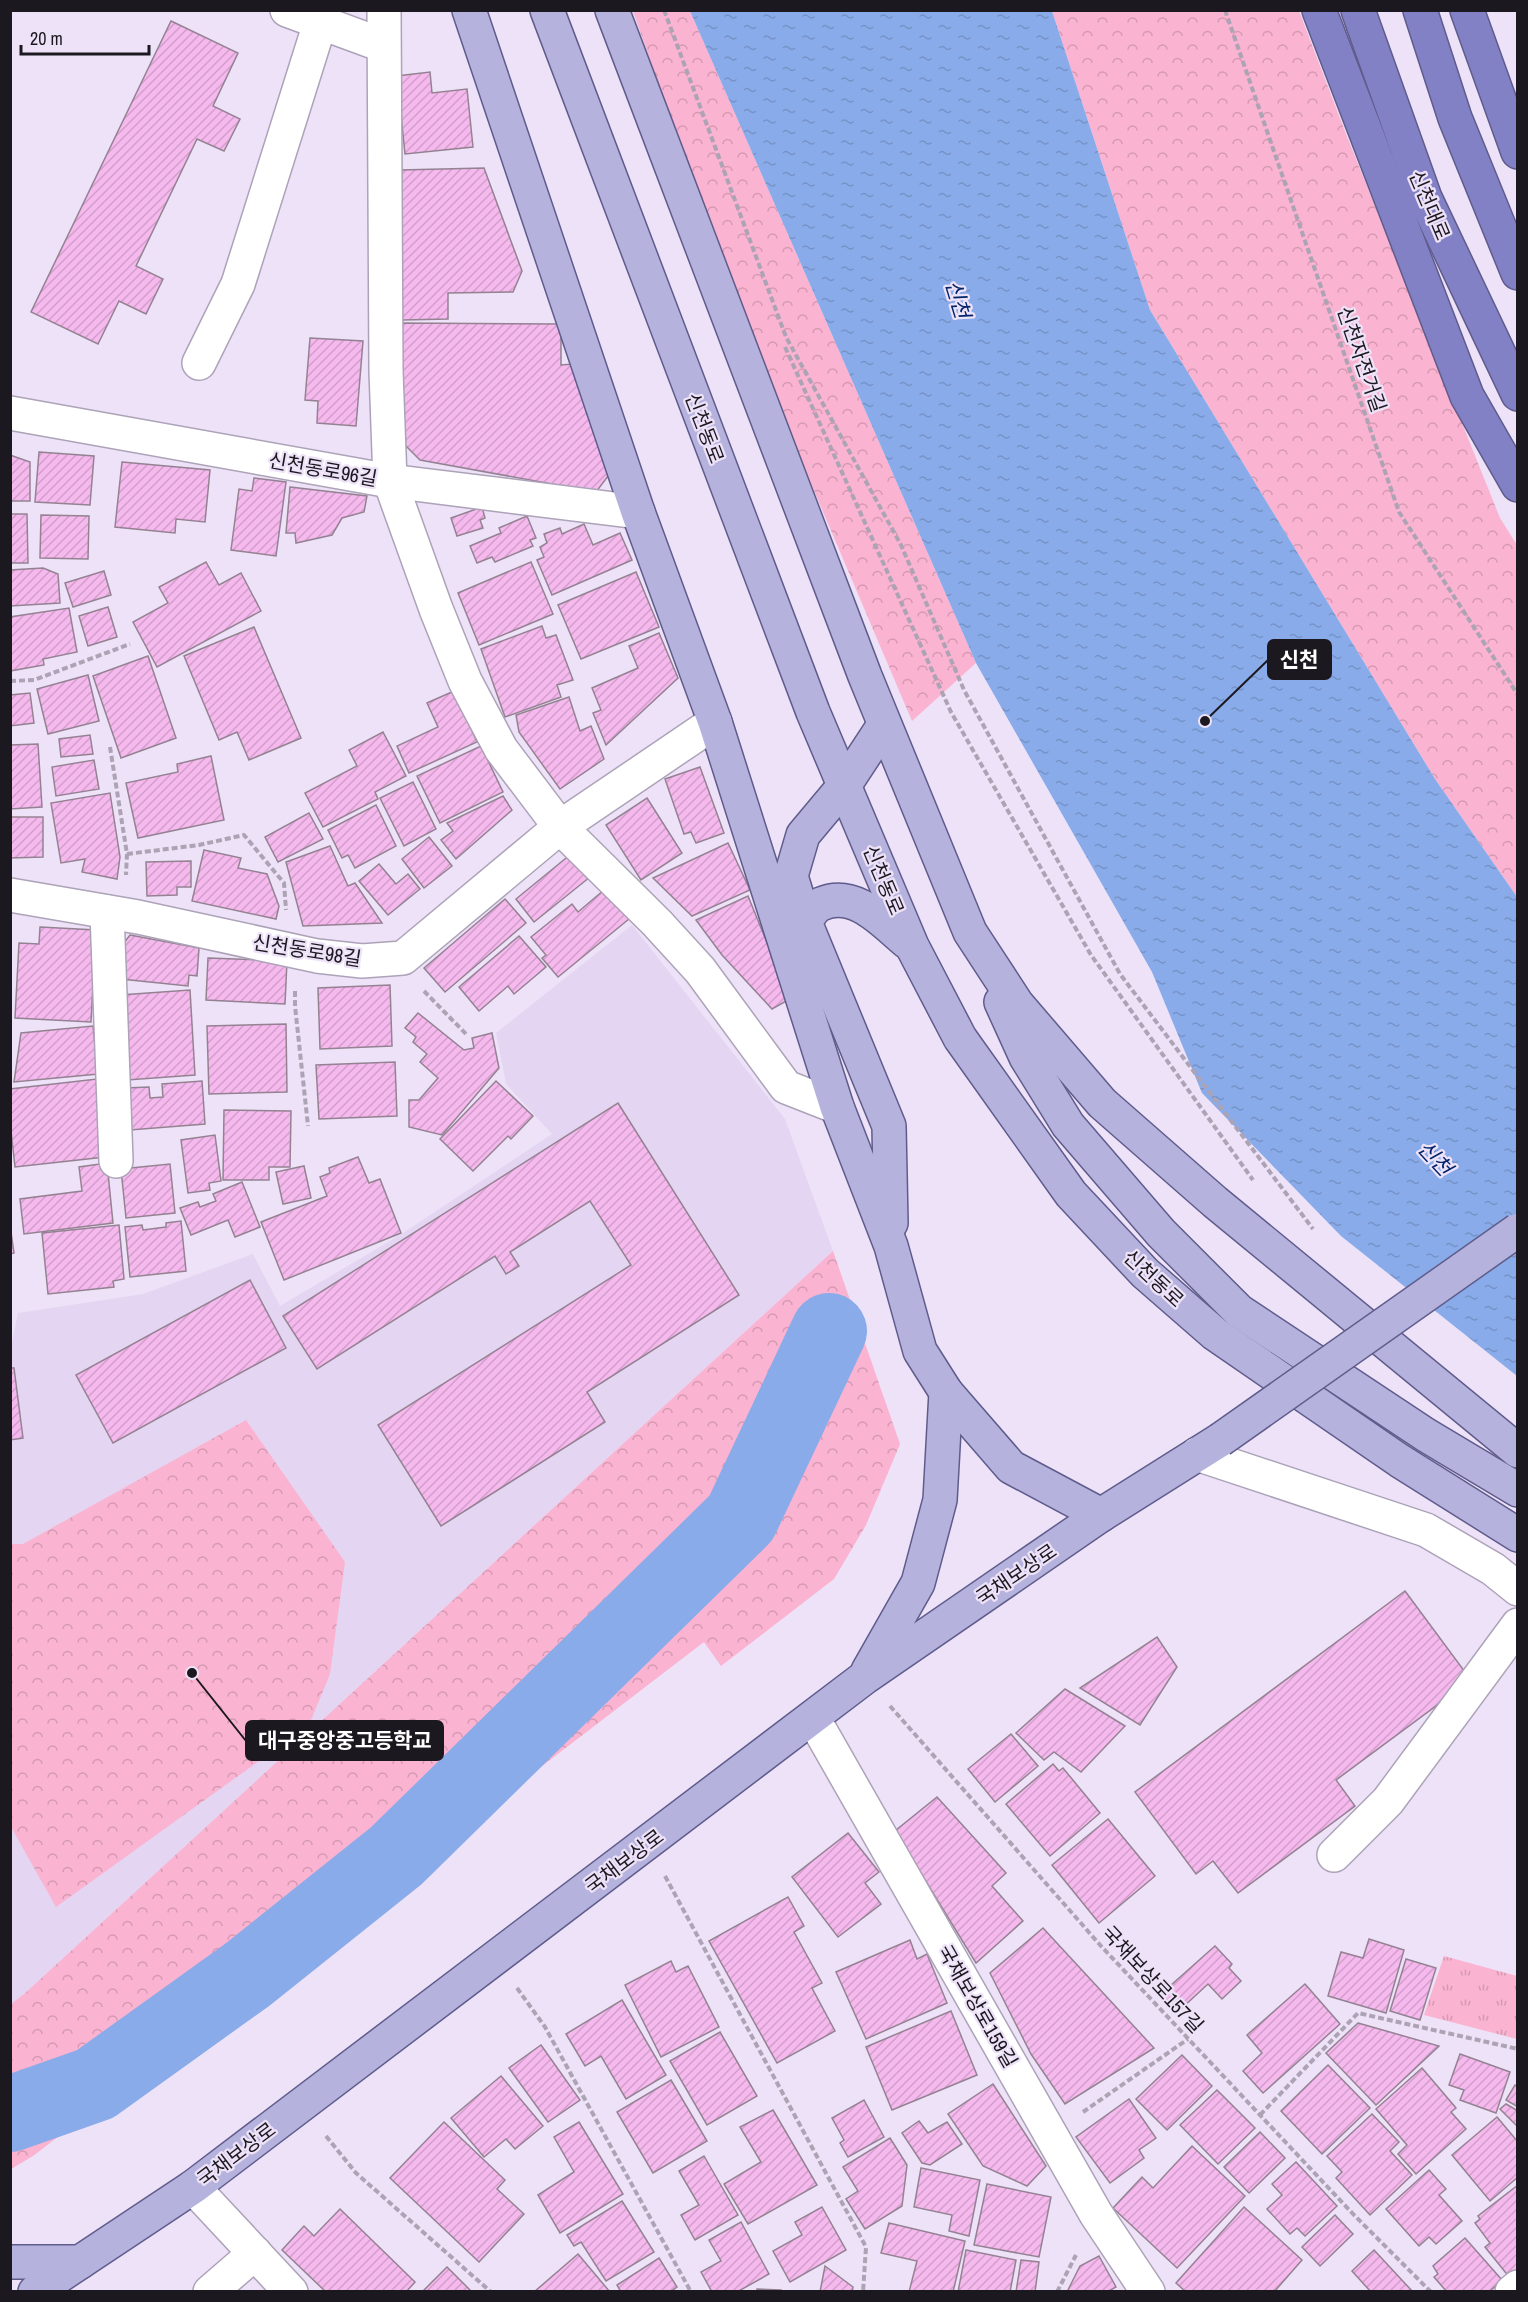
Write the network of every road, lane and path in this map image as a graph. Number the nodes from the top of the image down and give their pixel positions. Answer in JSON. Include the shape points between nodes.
{"nodes":[{"id":1,"x":287,"y":10,"type":"edge"},
{"id":2,"x":384,"y":10,"type":"edge"},
{"id":3,"x":470,"y":10,"type":"edge"},
{"id":4,"x":547,"y":10,"type":"edge"},
{"id":5,"x":612,"y":10,"type":"edge"},
{"id":6,"x":664,"y":10,"type":"edge"},
{"id":7,"x":1225,"y":10,"type":"edge"},
{"id":8,"x":1319,"y":10,"type":"edge"},
{"id":9,"x":1358,"y":10,"type":"edge"},
{"id":10,"x":1420,"y":10,"type":"edge"},
{"id":11,"x":1467,"y":10,"type":"edge"},
{"id":12,"x":320,"y":22,"type":"junction"},
{"id":13,"x":382,"y":45,"type":"junction"},
{"id":14,"x":1518,"y":152,"type":"edge"},
{"id":15,"x":1518,"y":273,"type":"edge"},
{"id":16,"x":777,"y":331,"type":"dead end"},
{"id":17,"x":199,"y":363,"type":"dead end"},
{"id":18,"x":1518,"y":394,"type":"edge"},
{"id":19,"x":10,"y":413,"type":"edge"},
{"id":20,"x":390,"y":481,"type":"junction"},
{"id":21,"x":1518,"y":485,"type":"edge"},
{"id":22,"x":638,"y":512,"type":"junction"},
{"id":23,"x":130,"y":644,"type":"dead end"},
{"id":24,"x":10,"y":681,"type":"edge"},
{"id":25,"x":1518,"y":695,"type":"edge"},
{"id":26,"x":715,"y":722,"type":"junction"},
{"id":27,"x":884,"y":725,"type":"junction"},
{"id":28,"x":110,"y":747,"type":"dead end"},
{"id":29,"x":844,"y":786,"type":"junction"},
{"id":30,"x":560,"y":827,"type":"junction"},
{"id":31,"x":127,"y":854,"type":"junction"},
{"id":32,"x":10,"y":895,"type":"edge"},
{"id":33,"x":116,"y":913,"type":"junction"},
{"id":34,"x":805,"y":922,"type":"junction"},
{"id":35,"x":970,"y":932,"type":"junction"},
{"id":36,"x":912,"y":946,"type":"junction"},
{"id":37,"x":293,"y":951,"type":"junction"},
{"id":38,"x":403,"y":958,"type":"junction"},
{"id":39,"x":467,"y":1035,"type":"dead end"},
{"id":40,"x":837,"y":1107,"type":"junction"},
{"id":41,"x":308,"y":1126,"type":"dead end"},
{"id":42,"x":116,"y":1161,"type":"dead end"},
{"id":43,"x":1254,"y":1182,"type":"dead end"},
{"id":44,"x":1518,"y":1230,"type":"edge"},
{"id":45,"x":1316,"y":1232,"type":"dead end"},
{"id":46,"x":891,"y":1246,"type":"junction"},
{"id":47,"x":946,"y":1392,"type":"junction"},
{"id":48,"x":1208,"y":1447,"type":"junction"},
{"id":49,"x":1518,"y":1451,"type":"edge"},
{"id":50,"x":1518,"y":1490,"type":"edge"},
{"id":51,"x":1101,"y":1515,"type":"junction"},
{"id":52,"x":1518,"y":1535,"type":"edge"},
{"id":53,"x":1518,"y":1589,"type":"edge"},
{"id":54,"x":1518,"y":1625,"type":"edge"},
{"id":55,"x":864,"y":1678,"type":"junction"},
{"id":56,"x":813,"y":1718,"type":"junction"},
{"id":57,"x":648,"y":1844,"type":"junction"},
{"id":58,"x":1334,"y":1855,"type":"dead end"},
{"id":59,"x":496,"y":1958,"type":"junction"},
{"id":60,"x":1188,"y":2039,"type":"junction"},
{"id":61,"x":1518,"y":2049,"type":"edge"},
{"id":62,"x":302,"y":2104,"type":"junction"},
{"id":63,"x":1260,"y":2115,"type":"junction"},
{"id":64,"x":1051,"y":2135,"type":"junction"},
{"id":65,"x":193,"y":2187,"type":"junction"},
{"id":66,"x":255,"y":2253,"type":"junction"},
{"id":67,"x":10,"y":2262,"type":"edge"},
{"id":68,"x":80,"y":2262,"type":"junction"},
{"id":69,"x":1518,"y":2288,"type":"edge"},
{"id":70,"x":35,"y":2292,"type":"edge"},
{"id":71,"x":210,"y":2292,"type":"edge"},
{"id":72,"x":291,"y":2292,"type":"edge"},
{"id":73,"x":490,"y":2292,"type":"edge"},
{"id":74,"x":691,"y":2292,"type":"edge"},
{"id":75,"x":863,"y":2292,"type":"edge"},
{"id":76,"x":1148,"y":2292,"type":"edge"},
{"id":77,"x":1431,"y":2292,"type":"edge"},
{"id":78,"x":1512,"y":2292,"type":"edge"}],
"edges":[{"from":1,"to":12,"type":"street"},
{"from":2,"to":13,"type":"street"},
{"from":3,"to":22,"type":"main road"},
{"from":4,"to":29,"type":"main road","name":"신천동로"},
{"from":5,"to":27,"type":"main road"},
{"from":6,"to":45,"type":"path","via":[[786,337],[901,545],[964,690],[1120,974]]},
{"from":7,"to":25,"type":"path","name":"신천자전거길","via":[[1400,512]]},
{"from":8,"to":21,"type":"highway","via":[[1467,396]]},
{"from":9,"to":18,"type":"highway","name":"신천대로","via":[[1425,198]]},
{"from":10,"to":15,"type":"highway","via":[[1455,118]]},
{"from":11,"to":14,"type":"highway"},
{"from":12,"to":13,"type":"street"},
{"from":12,"to":17,"type":"street","via":[[238,284]]},
{"from":13,"to":20,"type":"street"},
{"from":16,"to":43,"type":"path","via":[[951,712],[1091,955]]},
{"from":19,"to":20,"type":"street","name":"신천동로96길"},
{"from":20,"to":22,"type":"street","name":"신천동로96길"},
{"from":20,"to":30,"type":"street","via":[[465,681],[501,749]]},
{"from":22,"to":26,"type":"main road"},
{"from":23,"to":24,"type":"path","via":[[34,680]]},
{"from":26,"to":30,"type":"street"},
{"from":26,"to":40,"type":"main road"},
{"from":27,"to":29,"type":"main road"},
{"from":27,"to":35,"type":"main road"},
{"from":28,"to":31,"type":"path"},
{"from":29,"to":34,"type":"main road","via":[[803,835],[791,876]]},
{"from":29,"to":36,"type":"main road","name":"신천동로"},
{"from":30,"to":38,"type":"street"},
{"from":30,"to":40,"type":"street","via":[[700,970],[786,1087]]},
{"from":31,"to":33,"type":"path"},
{"from":31,"to":37,"type":"path","via":[[244,835],[284,883]]},
{"from":32,"to":33,"type":"street","name":"신천동로98길"},
{"from":33,"to":37,"type":"street","name":"신천동로98길"},
{"from":33,"to":42,"type":"street"},
{"from":34,"to":36,"type":"main road","via":[[819,905],[843,899],[868,909]]},
{"from":34,"to":46,"type":"main road","via":[[889,1126]]},
{"from":35,"to":49,"type":"main road","via":[[1017,1004],[1102,1103],[1215,1202]]},
{"from":35,"to":50,"type":"main road","via":[[1026,1057],[1068,1125],[1161,1233],[1239,1311],[1426,1435]]},
{"from":36,"to":52,"type":"main road","name":"신천동로","via":[[960,1038],[1071,1194],[1145,1273],[1215,1334],[1400,1461]]},
{"from":37,"to":38,"type":"street","name":"신천동로98길","via":[[362,961]]},
{"from":37,"to":41,"type":"path"},
{"from":38,"to":39,"type":"path","via":[[419,985]]},
{"from":40,"to":46,"type":"main road"},
{"from":44,"to":48,"type":"main road","name":"국채보상로","bridge":true},
{"from":46,"to":47,"type":"main road","via":[[920,1351]]},
{"from":47,"to":51,"type":"main road","via":[[1011,1467]]},
{"from":47,"to":55,"type":"main road","via":[[940,1500],[918,1583]]},
{"from":48,"to":51,"type":"main road","name":"국채보상로"},
{"from":48,"to":53,"type":"street","via":[[1426,1530],[1493,1569]]},
{"from":51,"to":55,"type":"main road","name":"국채보상로"},
{"from":54,"to":58,"type":"street","via":[[1388,1801]]},
{"from":55,"to":56,"type":"main road","name":"국채보상로"},
{"from":55,"to":60,"type":"path","name":"국채보상로157길"},
{"from":56,"to":57,"type":"main road","name":"국채보상로"},
{"from":56,"to":64,"type":"street","name":"국채보상로159길"},
{"from":57,"to":59,"type":"main road","name":"국채보상로"},
{"from":57,"to":75,"type":"path","via":[[866,2247]]},
{"from":59,"to":62,"type":"main road","name":"국채보상로"},
{"from":59,"to":74,"type":"path","via":[[545,2027]]},
{"from":60,"to":63,"type":"path","name":"국채보상로157길"},
{"from":60,"to":64,"type":"path"},
{"from":61,"to":63,"type":"path","via":[[1358,2013]]},
{"from":62,"to":65,"type":"main road","name":"국채보상로"},
{"from":62,"to":73,"type":"path","via":[[356,2174]]},
{"from":63,"to":77,"type":"path","name":"국채보상로157길"},
{"from":64,"to":76,"type":"street","name":"국채보상로159길","via":[[1096,2214]]},
{"from":65,"to":66,"type":"street"},
{"from":65,"to":68,"type":"main road","name":"국채보상로"},
{"from":66,"to":71,"type":"street"},
{"from":66,"to":72,"type":"street"},
{"from":67,"to":68,"type":"main road"},
{"from":68,"to":70,"type":"main road","name":"국채보상로"},
{"from":69,"to":78,"type":"street"}]}
